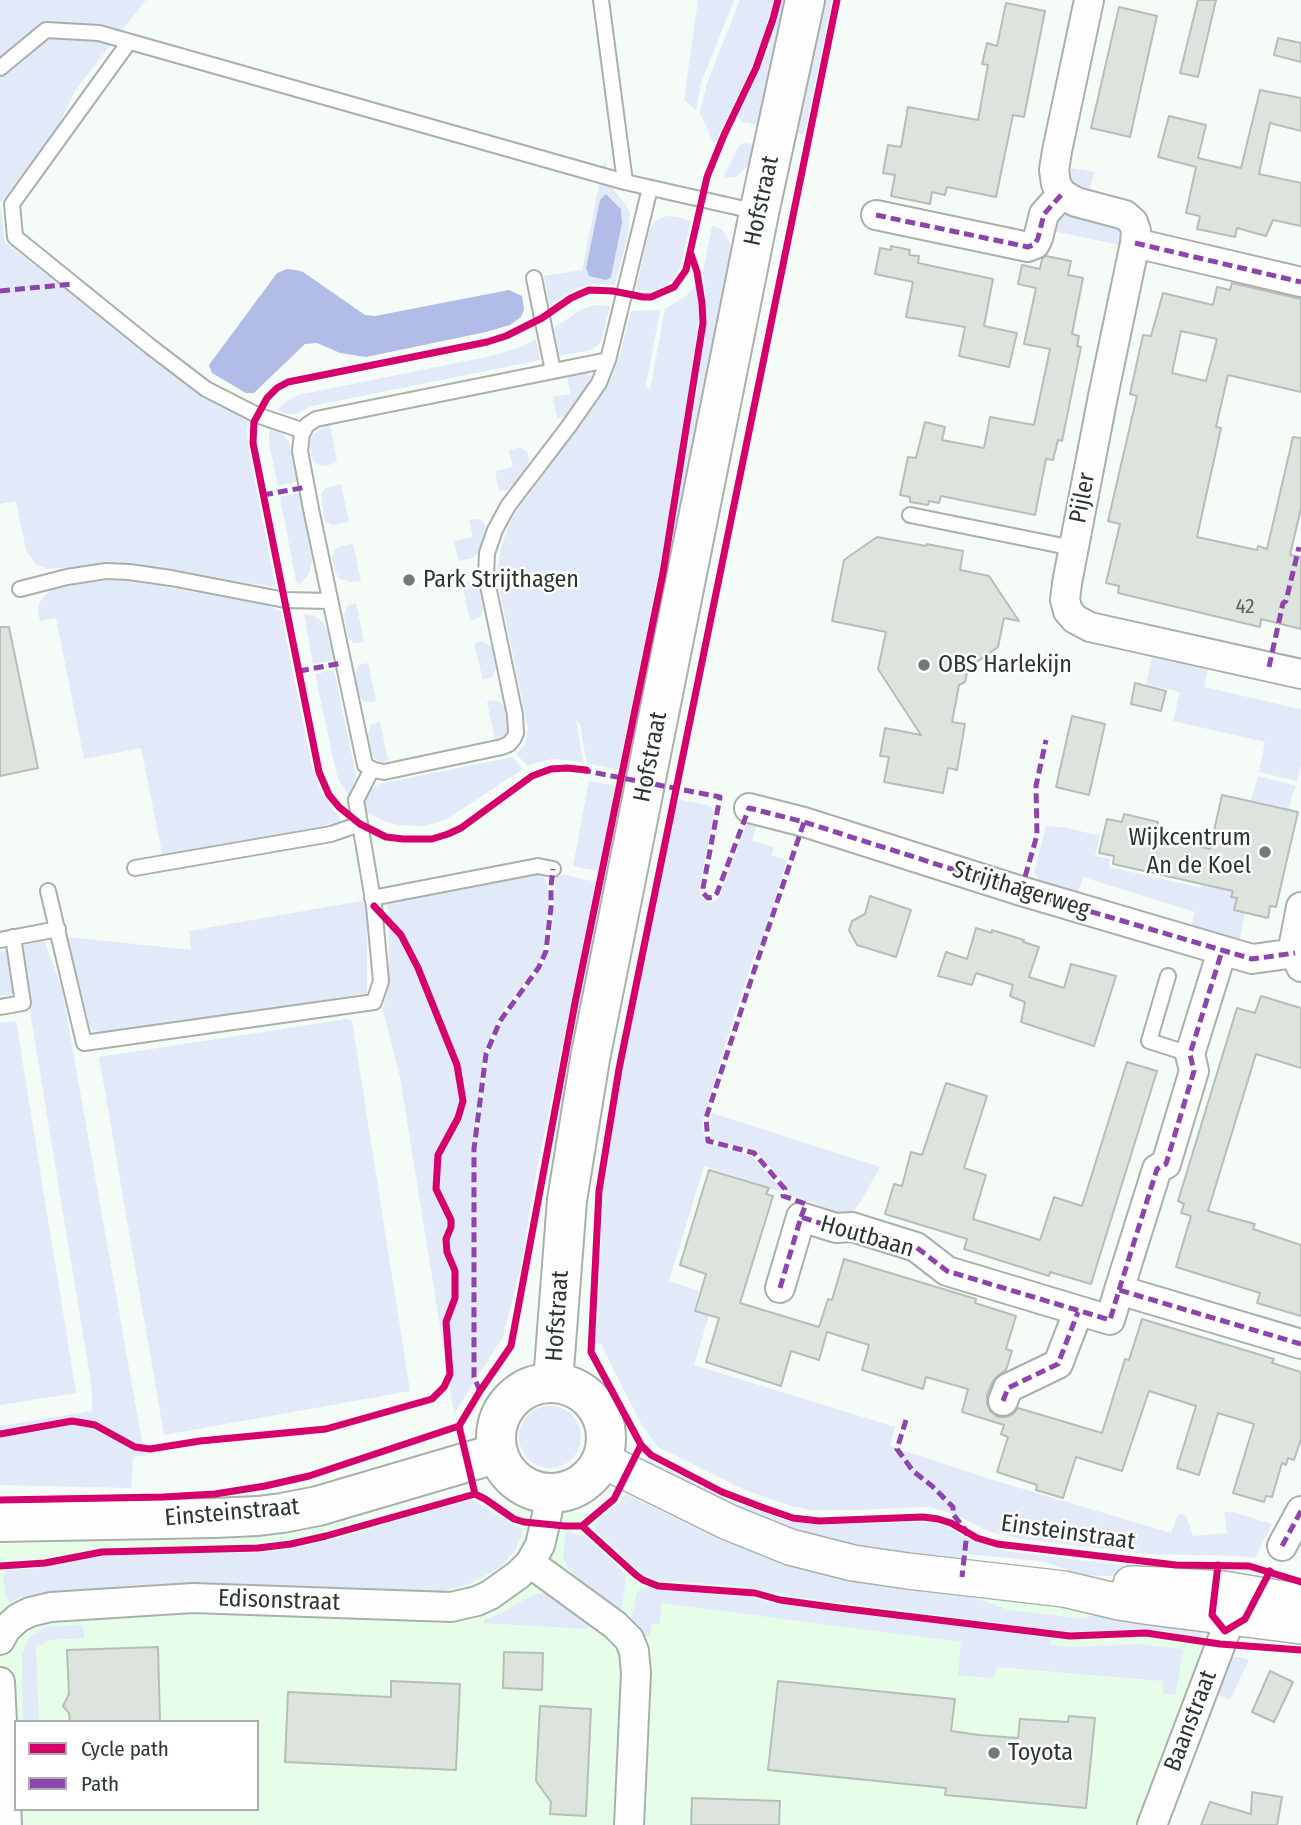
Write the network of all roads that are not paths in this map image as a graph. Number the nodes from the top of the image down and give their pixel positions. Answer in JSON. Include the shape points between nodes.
{"nodes":[{"id":1,"x":601,"y":0,"type":"edge"},
{"id":2,"x":805,"y":0,"type":"edge"},
{"id":3,"x":1088,"y":0,"type":"edge"},
{"id":4,"x":129,"y":42,"type":"junction"},
{"id":5,"x":0,"y":68,"type":"edge"},
{"id":6,"x":625,"y":182,"type":"junction"},
{"id":7,"x":650,"y":188,"type":"junction"},
{"id":8,"x":1062,"y":194,"type":"junction"},
{"id":9,"x":759,"y":213,"type":"junction"},
{"id":10,"x":876,"y":215,"type":"dead end"},
{"id":11,"x":1135,"y":243,"type":"junction"},
{"id":12,"x":534,"y":278,"type":"dead end"},
{"id":13,"x":1301,"y":282,"type":"edge"},
{"id":14,"x":608,"y":360,"type":"junction"},
{"id":15,"x":552,"y":371,"type":"junction"},
{"id":16,"x":304,"y":430,"type":"junction"},
{"id":17,"x":910,"y":515,"type":"dead end"},
{"id":18,"x":1073,"y":548,"type":"junction"},
{"id":19,"x":20,"y":589,"type":"dead end"},
{"id":20,"x":329,"y":601,"type":"junction"},
{"id":21,"x":1301,"y":674,"type":"edge"},
{"id":22,"x":372,"y":768,"type":"junction"},
{"id":23,"x":749,"y":808,"type":"dead end"},
{"id":24,"x":360,"y":824,"type":"junction"},
{"id":25,"x":135,"y":868,"type":"dead end"},
{"id":26,"x":553,"y":869,"type":"dead end"},
{"id":27,"x":48,"y":891,"type":"dead end"},
{"id":28,"x":372,"y":898,"type":"junction"},
{"id":29,"x":1301,"y":906,"type":"edge"},
{"id":30,"x":58,"y":929,"type":"junction"},
{"id":31,"x":7,"y":939,"type":"edge"},
{"id":32,"x":1222,"y":951,"type":"junction"},
{"id":33,"x":1298,"y":960,"type":"edge"},
{"id":34,"x":1168,"y":976,"type":"dead end"},
{"id":35,"x":0,"y":1007,"type":"edge"},
{"id":36,"x":1189,"y":1054,"type":"junction"},
{"id":37,"x":780,"y":1288,"type":"dead end"},
{"id":38,"x":1119,"y":1290,"type":"junction"},
{"id":39,"x":1078,"y":1312,"type":"junction"},
{"id":40,"x":1301,"y":1344,"type":"edge"},
{"id":41,"x":553,"y":1382,"type":"junction"},
{"id":42,"x":1003,"y":1401,"type":"dead end"},
{"id":43,"x":498,"y":1453,"type":"junction"},
{"id":44,"x":602,"y":1460,"type":"junction"},
{"id":45,"x":551,"y":1493,"type":"junction"},
{"id":46,"x":1301,"y":1511,"type":"edge"},
{"id":47,"x":0,"y":1522,"type":"edge"},
{"id":48,"x":1282,"y":1546,"type":"dead end"},
{"id":49,"x":530,"y":1563,"type":"junction"},
{"id":50,"x":1064,"y":1589,"type":"junction"},
{"id":51,"x":1301,"y":1602,"type":"edge"},
{"id":52,"x":1231,"y":1617,"type":"junction"},
{"id":53,"x":1301,"y":1626,"type":"edge"},
{"id":54,"x":0,"y":1640,"type":"edge"},
{"id":55,"x":0,"y":1682,"type":"edge"},
{"id":56,"x":7,"y":1825,"type":"edge"},
{"id":57,"x":629,"y":1825,"type":"edge"},
{"id":58,"x":1152,"y":1825,"type":"edge"}],
"edges":[{"from":1,"to":6,"type":"lane"},
{"from":2,"to":9,"type":"main road","name":"Hofstraat"},
{"from":3,"to":8,"type":"street","via":[[1054,170]]},
{"from":4,"to":5,"type":"lane","via":[[99,33],[46,30]]},
{"from":4,"to":6,"type":"lane"},
{"from":4,"to":16,"type":"lane","via":[[12,204],[15,237],[206,390],[257,415]]},
{"from":6,"to":7,"type":"lane"},
{"from":7,"to":9,"type":"lane"},
{"from":7,"to":14,"type":"lane"},
{"from":8,"to":10,"type":"street","via":[[1044,214],[1038,238],[1028,247]]},
{"from":8,"to":11,"type":"street","via":[[1125,215],[1133,222]]},
{"from":9,"to":41,"type":"main road","name":"Hofstraat","via":[[578,1127],[567,1200]]},
{"from":11,"to":13,"type":"street"},
{"from":11,"to":18,"type":"street","name":"Pijler"},
{"from":12,"to":15,"type":"lane"},
{"from":14,"to":15,"type":"lane"},
{"from":14,"to":22,"type":"lane","via":[[599,383],[508,506],[487,553],[486,576],[516,733],[502,747],[384,772]]},
{"from":15,"to":16,"type":"lane","via":[[316,419]]},
{"from":16,"to":20,"type":"lane","via":[[300,451]]},
{"from":17,"to":18,"type":"lane"},
{"from":18,"to":21,"type":"street","name":"Pijler","via":[[1065,600],[1075,619],[1090,627]]},
{"from":19,"to":20,"type":"lane","via":[[106,571],[285,600]]},
{"from":20,"to":22,"type":"lane","via":[[362,757]]},
{"from":22,"to":24,"type":"lane","via":[[356,800]]},
{"from":23,"to":32,"type":"street","name":"Strijthagerweg"},
{"from":24,"to":25,"type":"lane","via":[[331,834]]},
{"from":24,"to":28,"type":"lane"},
{"from":26,"to":28,"type":"lane","via":[[538,866]]},
{"from":27,"to":30,"type":"lane"},
{"from":28,"to":30,"type":"lane","via":[[381,981],[373,1002],[84,1043]]},
{"from":29,"to":33,"type":"street","via":[[1293,943]]},
{"from":30,"to":31,"type":"lane"},
{"from":31,"to":35,"type":"lane","via":[[23,1003]]},
{"from":32,"to":33,"type":"street","name":"Strijthagerweg","via":[[1252,960]]},
{"from":32,"to":36,"type":"street","name":"Houtbaan"},
{"from":34,"to":36,"type":"lane","via":[[1149,1041]]},
{"from":36,"to":38,"type":"street","name":"Houtbaan","via":[[1194,1071],[1166,1164],[1157,1169]]},
{"from":37,"to":39,"type":"street","name":"Houtbaan","via":[[801,1217],[916,1247],[947,1271]]},
{"from":38,"to":39,"type":"street","name":"Houtbaan","via":[[1110,1320]]},
{"from":38,"to":40,"type":"street"},
{"from":39,"to":42,"type":"street","via":[[1058,1364],[1008,1388]]},
{"from":41,"to":43,"type":"main road","via":[[538,1383],[512,1398],[497,1423]]},
{"from":41,"to":44,"type":"main road","via":[[582,1392],[593,1402],[606,1429]]},
{"from":43,"to":45,"type":"main road","via":[[517,1482]]},
{"from":43,"to":47,"type":"main road","name":"Einsteinstraat","via":[[282,1513]]},
{"from":44,"to":45,"type":"main road","via":[[578,1486]]},
{"from":44,"to":50,"type":"street","name":"Einsteinstraat","via":[[790,1547],[853,1563]]},
{"from":45,"to":49,"type":"street","name":"Edisonstraat","via":[[540,1545]]},
{"from":46,"to":48,"type":"street"},
{"from":49,"to":54,"type":"street","name":"Edisonstraat","via":[[490,1595],[451,1607],[193,1598],[51,1607],[18,1618]]},
{"from":49,"to":57,"type":"street","via":[[615,1625],[634,1651]]},
{"from":50,"to":51,"type":"street","name":"Einsteinstraat","via":[[1160,1585],[1223,1589]]},
{"from":50,"to":52,"type":"street","name":"Einsteinstraat","via":[[1119,1602]]},
{"from":52,"to":53,"type":"street","name":"Einsteinstraat"},
{"from":52,"to":58,"type":"street","name":"Baanstraat"},
{"from":55,"to":56,"type":"street"}]}
